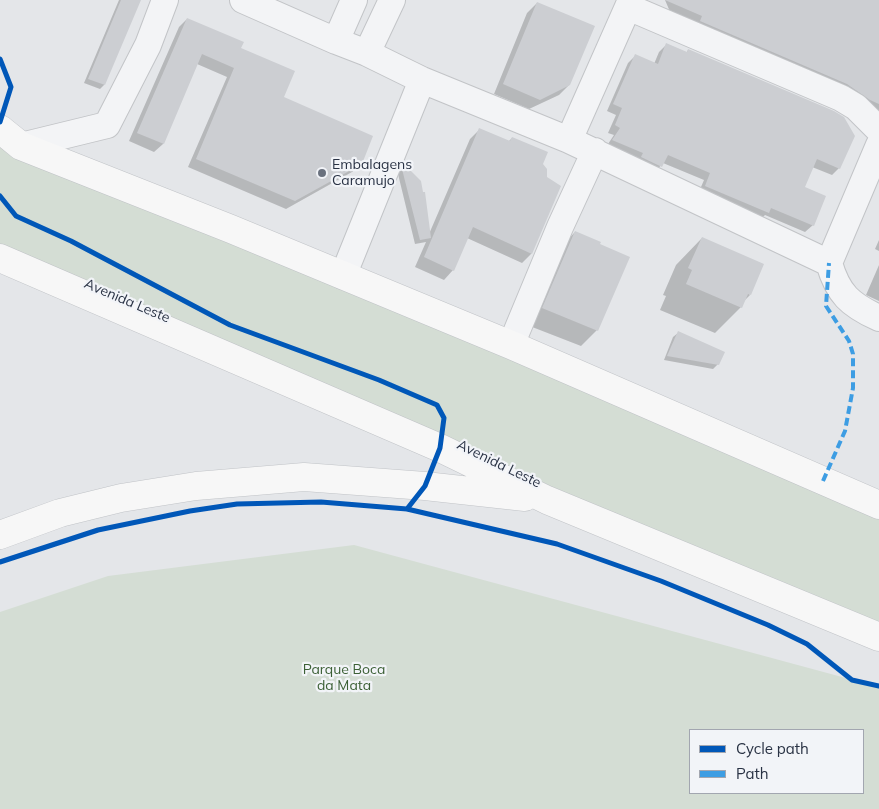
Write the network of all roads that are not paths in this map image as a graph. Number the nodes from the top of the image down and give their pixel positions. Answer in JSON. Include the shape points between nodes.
{"nodes":[{"id":1,"x":165,"y":0,"type":"edge"},
{"id":2,"x":243,"y":0,"type":"edge"},
{"id":3,"x":354,"y":0,"type":"edge"},
{"id":4,"x":392,"y":0,"type":"edge"},
{"id":5,"x":630,"y":3,"type":"edge"},
{"id":6,"x":336,"y":41,"type":"junction"},
{"id":7,"x":367,"y":53,"type":"junction"},
{"id":8,"x":422,"y":80,"type":"junction"},
{"id":9,"x":0,"y":129,"type":"edge"},
{"id":10,"x":879,"y":130,"type":"edge"},
{"id":11,"x":569,"y":140,"type":"junction"},
{"id":12,"x":879,"y":144,"type":"edge"},
{"id":13,"x":21,"y":146,"type":"junction"},
{"id":14,"x":595,"y":151,"type":"junction"},
{"id":15,"x":0,"y":258,"type":"edge"},
{"id":16,"x":829,"y":263,"type":"junction"},
{"id":17,"x":343,"y":276,"type":"junction"},
{"id":18,"x":879,"y":318,"type":"edge"},
{"id":19,"x":511,"y":345,"type":"junction"},
{"id":20,"x":547,"y":500,"type":"junction"},
{"id":21,"x":879,"y":505,"type":"edge"},
{"id":22,"x":0,"y":535,"type":"edge"},
{"id":23,"x":879,"y":637,"type":"edge"}],
"edges":[{"from":1,"to":13,"type":"street","via":[[148,45],[107,125]]},
{"from":2,"to":6,"type":"street"},
{"from":3,"to":6,"type":"street"},
{"from":4,"to":7,"type":"street"},
{"from":5,"to":10,"type":"street","via":[[841,98],[856,107]]},
{"from":5,"to":11,"type":"street"},
{"from":6,"to":7,"type":"street"},
{"from":7,"to":8,"type":"street"},
{"from":8,"to":11,"type":"street"},
{"from":8,"to":17,"type":"street"},
{"from":9,"to":13,"type":"main road"},
{"from":11,"to":14,"type":"street"},
{"from":12,"to":16,"type":"street"},
{"from":13,"to":17,"type":"main road"},
{"from":14,"to":16,"type":"street"},
{"from":14,"to":19,"type":"street"},
{"from":15,"to":20,"type":"main road","name":"Avenida Leste","via":[[440,448]]},
{"from":16,"to":18,"type":"street","via":[[841,292],[860,310]]},
{"from":17,"to":19,"type":"main road"},
{"from":19,"to":21,"type":"main road"},
{"from":20,"to":22,"type":"main road","via":[[304,477],[196,486],[121,498],[60,513]]},
{"from":20,"to":23,"type":"main road","name":"Avenida Leste"}]}
